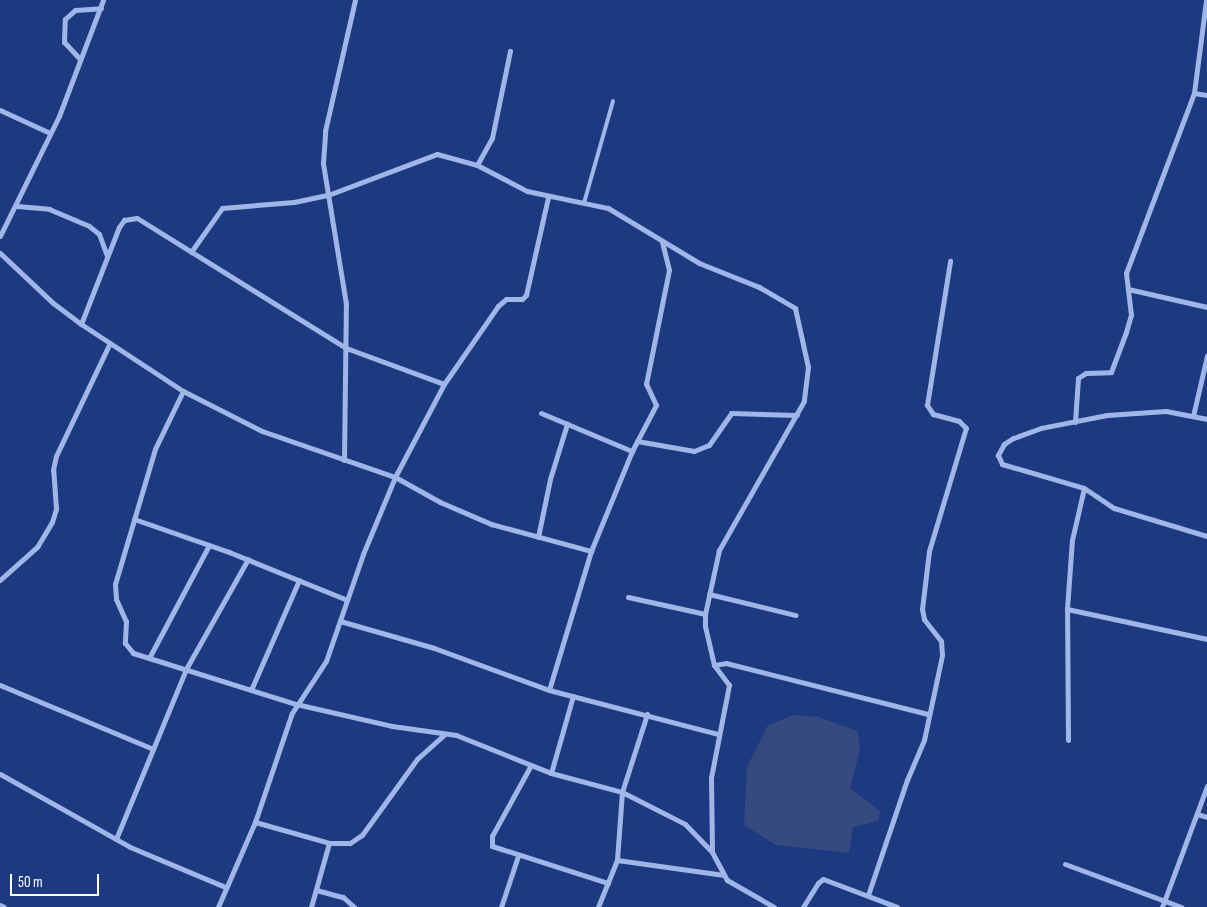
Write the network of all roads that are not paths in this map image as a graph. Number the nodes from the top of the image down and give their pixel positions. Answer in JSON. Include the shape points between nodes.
{"nodes":[{"id":1,"x":103,"y":0,"type":"edge"},
{"id":2,"x":355,"y":0,"type":"edge"},
{"id":3,"x":1206,"y":0,"type":"edge"},
{"id":4,"x":101,"y":8,"type":"junction"},
{"id":5,"x":510,"y":51,"type":"dead end"},
{"id":6,"x":80,"y":60,"type":"junction"},
{"id":7,"x":1194,"y":93,"type":"junction"},
{"id":8,"x":1207,"y":95,"type":"edge"},
{"id":9,"x":613,"y":101,"type":"dead end"},
{"id":10,"x":0,"y":110,"type":"edge"},
{"id":11,"x":50,"y":133,"type":"junction"},
{"id":12,"x":477,"y":165,"type":"junction"},
{"id":13,"x":328,"y":195,"type":"junction"},
{"id":14,"x":548,"y":197,"type":"junction"},
{"id":15,"x":584,"y":203,"type":"junction"},
{"id":16,"x":17,"y":206,"type":"junction"},
{"id":17,"x":0,"y":236,"type":"edge"},
{"id":18,"x":662,"y":242,"type":"junction"},
{"id":19,"x":191,"y":252,"type":"junction"},
{"id":20,"x":0,"y":253,"type":"edge"},
{"id":21,"x":107,"y":256,"type":"junction"},
{"id":22,"x":950,"y":261,"type":"dead end"},
{"id":23,"x":1128,"y":289,"type":"junction"},
{"id":24,"x":1207,"y":306,"type":"edge"},
{"id":25,"x":82,"y":324,"type":"junction"},
{"id":26,"x":110,"y":343,"type":"junction"},
{"id":27,"x":346,"y":348,"type":"junction"},
{"id":28,"x":1207,"y":356,"type":"edge"},
{"id":29,"x":444,"y":384,"type":"junction"},
{"id":30,"x":183,"y":391,"type":"junction"},
{"id":31,"x":541,"y":413,"type":"dead end"},
{"id":32,"x":797,"y":416,"type":"junction"},
{"id":33,"x":1193,"y":416,"type":"junction"},
{"id":34,"x":1207,"y":419,"type":"edge"},
{"id":35,"x":1075,"y":422,"type":"junction"},
{"id":36,"x":567,"y":424,"type":"junction"},
{"id":37,"x":637,"y":442,"type":"junction"},
{"id":38,"x":632,"y":451,"type":"junction"},
{"id":39,"x":344,"y":460,"type":"junction"},
{"id":40,"x":395,"y":476,"type":"junction"},
{"id":41,"x":1084,"y":488,"type":"junction"},
{"id":42,"x":134,"y":519,"type":"junction"},
{"id":43,"x":1207,"y":536,"type":"edge"},
{"id":44,"x":538,"y":537,"type":"junction"},
{"id":45,"x":209,"y":545,"type":"junction"},
{"id":46,"x":591,"y":551,"type":"junction"},
{"id":47,"x":248,"y":559,"type":"junction"},
{"id":48,"x":0,"y":580,"type":"edge"},
{"id":49,"x":299,"y":580,"type":"junction"},
{"id":50,"x":709,"y":594,"type":"junction"},
{"id":51,"x":628,"y":597,"type":"dead end"},
{"id":52,"x":347,"y":600,"type":"junction"},
{"id":53,"x":1067,"y":609,"type":"junction"},
{"id":54,"x":705,"y":614,"type":"junction"},
{"id":55,"x":795,"y":615,"type":"dead end"},
{"id":56,"x":340,"y":621,"type":"junction"},
{"id":57,"x":1207,"y":639,"type":"edge"},
{"id":58,"x":149,"y":658,"type":"junction"},
{"id":59,"x":714,"y":665,"type":"junction"},
{"id":60,"x":186,"y":669,"type":"junction"},
{"id":61,"x":0,"y":685,"type":"edge"},
{"id":62,"x":251,"y":690,"type":"junction"},
{"id":63,"x":549,"y":690,"type":"junction"},
{"id":64,"x":573,"y":696,"type":"junction"},
{"id":65,"x":296,"y":704,"type":"junction"},
{"id":66,"x":647,"y":714,"type":"junction"},
{"id":67,"x":928,"y":714,"type":"junction"},
{"id":68,"x":445,"y":734,"type":"junction"},
{"id":69,"x":718,"y":734,"type":"junction"},
{"id":70,"x":1068,"y":740,"type":"dead end"},
{"id":71,"x":153,"y":749,"type":"junction"},
{"id":72,"x":531,"y":765,"type":"junction"},
{"id":73,"x":551,"y":773,"type":"junction"},
{"id":74,"x":0,"y":774,"type":"edge"},
{"id":75,"x":1207,"y":786,"type":"edge"},
{"id":76,"x":622,"y":792,"type":"junction"},
{"id":77,"x":1197,"y":814,"type":"junction"},
{"id":78,"x":1207,"y":816,"type":"edge"},
{"id":79,"x":255,"y":822,"type":"junction"},
{"id":80,"x":116,"y":839,"type":"junction"},
{"id":81,"x":329,"y":844,"type":"junction"},
{"id":82,"x":712,"y":852,"type":"junction"},
{"id":83,"x":518,"y":856,"type":"junction"},
{"id":84,"x":617,"y":860,"type":"junction"},
{"id":85,"x":1065,"y":864,"type":"dead end"},
{"id":86,"x":724,"y":875,"type":"junction"},
{"id":87,"x":608,"y":883,"type":"junction"},
{"id":88,"x":225,"y":886,"type":"junction"},
{"id":89,"x":316,"y":890,"type":"junction"},
{"id":90,"x":868,"y":895,"type":"junction"},
{"id":91,"x":1163,"y":904,"type":"edge"},
{"id":92,"x":0,"y":905,"type":"edge"},
{"id":93,"x":4,"y":907,"type":"edge"},
{"id":94,"x":218,"y":907,"type":"edge"},
{"id":95,"x":311,"y":907,"type":"edge"},
{"id":96,"x":354,"y":907,"type":"edge"},
{"id":97,"x":501,"y":907,"type":"edge"},
{"id":98,"x":598,"y":907,"type":"edge"},
{"id":99,"x":774,"y":907,"type":"edge"},
{"id":100,"x":803,"y":907,"type":"edge"},
{"id":101,"x":897,"y":907,"type":"edge"},
{"id":102,"x":1181,"y":907,"type":"edge"}],
"edges":[{"from":1,"to":4,"type":"street"},
{"from":2,"to":13,"type":"street","via":[[324,131],[323,163]]},
{"from":3,"to":7,"type":"street"},
{"from":4,"to":6,"type":"street"},
{"from":4,"to":6,"type":"street","via":[[75,10],[65,19],[64,42]]},
{"from":5,"to":12,"type":"street","via":[[492,138]]},
{"from":6,"to":11,"type":"street"},
{"from":7,"to":8,"type":"street"},
{"from":7,"to":23,"type":"street","via":[[1129,262],[1125,280]]},
{"from":9,"to":15,"type":"lane"},
{"from":10,"to":11,"type":"street"},
{"from":11,"to":16,"type":"street"},
{"from":12,"to":13,"type":"street","via":[[448,156],[425,156]]},
{"from":12,"to":14,"type":"street","via":[[520,188]]},
{"from":13,"to":19,"type":"street","via":[[294,202],[222,208]]},
{"from":13,"to":27,"type":"street","via":[[346,304]]},
{"from":14,"to":15,"type":"street"},
{"from":14,"to":29,"type":"street","via":[[531,284],[525,298],[502,302]]},
{"from":15,"to":18,"type":"street","via":[[608,208]]},
{"from":16,"to":17,"type":"street"},
{"from":16,"to":21,"type":"street","via":[[49,209],[89,226],[99,234]]},
{"from":18,"to":32,"type":"street","via":[[699,263],[759,287],[795,308],[808,367],[808,388]]},
{"from":18,"to":37,"type":"street","via":[[669,270],[646,384],[656,405]]},
{"from":19,"to":21,"type":"street","via":[[137,218],[130,218],[119,227]]},
{"from":19,"to":27,"type":"street"},
{"from":20,"to":25,"type":"street","via":[[53,303]]},
{"from":21,"to":25,"type":"street"},
{"from":22,"to":67,"type":"street","via":[[927,405],[932,414],[959,421],[966,428],[929,551],[922,614],[943,648]]},
{"from":23,"to":24,"type":"street"},
{"from":23,"to":35,"type":"street","via":[[1131,315],[1115,368],[1108,373],[1086,373],[1078,378]]},
{"from":25,"to":26,"type":"street"},
{"from":26,"to":30,"type":"street"},
{"from":26,"to":48,"type":"street","via":[[56,456],[53,470],[56,509],[52,522],[37,547]]},
{"from":27,"to":29,"type":"street"},
{"from":27,"to":39,"type":"street"},
{"from":28,"to":33,"type":"street"},
{"from":29,"to":40,"type":"street"},
{"from":30,"to":39,"type":"street","via":[[262,431]]},
{"from":30,"to":42,"type":"street","via":[[155,449]]},
{"from":31,"to":36,"type":"street"},
{"from":32,"to":37,"type":"street","via":[[731,413],[708,445],[694,451]]},
{"from":32,"to":50,"type":"street","via":[[719,550]]},
{"from":33,"to":34,"type":"street"},
{"from":33,"to":35,"type":"street","via":[[1166,411],[1107,415]]},
{"from":35,"to":41,"type":"street","via":[[1041,428],[1013,438],[1000,449],[999,461]]},
{"from":36,"to":38,"type":"street"},
{"from":36,"to":44,"type":"street","via":[[550,478]]},
{"from":37,"to":38,"type":"street"},
{"from":38,"to":46,"type":"street"},
{"from":39,"to":40,"type":"street"},
{"from":40,"to":44,"type":"street","via":[[440,502],[491,524]]},
{"from":40,"to":52,"type":"street"},
{"from":41,"to":43,"type":"street","via":[[1114,508]]},
{"from":41,"to":53,"type":"street","via":[[1072,540]]},
{"from":42,"to":45,"type":"street"},
{"from":42,"to":58,"type":"street","via":[[114,593],[126,621],[125,643],[133,653]]},
{"from":44,"to":46,"type":"street"},
{"from":45,"to":47,"type":"street"},
{"from":45,"to":58,"type":"street"},
{"from":46,"to":63,"type":"street"},
{"from":47,"to":49,"type":"street"},
{"from":47,"to":60,"type":"street"},
{"from":49,"to":52,"type":"street"},
{"from":49,"to":62,"type":"street"},
{"from":50,"to":54,"type":"street"},
{"from":50,"to":55,"type":"street"},
{"from":51,"to":54,"type":"street"},
{"from":52,"to":56,"type":"street"},
{"from":53,"to":57,"type":"street"},
{"from":53,"to":70,"type":"street"},
{"from":54,"to":59,"type":"street"},
{"from":56,"to":63,"type":"street","via":[[434,648]]},
{"from":56,"to":65,"type":"street","via":[[326,661]]},
{"from":58,"to":60,"type":"street"},
{"from":59,"to":67,"type":"street","via":[[726,662]]},
{"from":59,"to":69,"type":"street","via":[[729,686]]},
{"from":60,"to":62,"type":"street"},
{"from":60,"to":71,"type":"street"},
{"from":61,"to":71,"type":"street"},
{"from":62,"to":65,"type":"street"},
{"from":63,"to":64,"type":"street"},
{"from":64,"to":66,"type":"street"},
{"from":64,"to":73,"type":"street"},
{"from":65,"to":68,"type":"street","via":[[392,726]]},
{"from":65,"to":79,"type":"street"},
{"from":66,"to":69,"type":"street","via":[[691,729]]},
{"from":66,"to":76,"type":"street"},
{"from":67,"to":90,"type":"street","via":[[924,740]]},
{"from":68,"to":72,"type":"street","via":[[456,735]]},
{"from":68,"to":81,"type":"street","via":[[417,760],[362,836],[342,845]]},
{"from":69,"to":82,"type":"street","via":[[711,778]]},
{"from":71,"to":80,"type":"street"},
{"from":72,"to":73,"type":"street"},
{"from":72,"to":83,"type":"street","via":[[491,842],[496,849]]},
{"from":73,"to":76,"type":"street"},
{"from":74,"to":80,"type":"street"},
{"from":75,"to":77,"type":"street"},
{"from":76,"to":82,"type":"street","via":[[685,824]]},
{"from":76,"to":84,"type":"street"},
{"from":77,"to":78,"type":"street"},
{"from":77,"to":91,"type":"street"},
{"from":79,"to":81,"type":"street"},
{"from":79,"to":88,"type":"street"},
{"from":80,"to":88,"type":"street","via":[[174,867]]},
{"from":81,"to":89,"type":"street"},
{"from":82,"to":86,"type":"street"},
{"from":83,"to":87,"type":"street"},
{"from":83,"to":97,"type":"street"},
{"from":84,"to":86,"type":"street"},
{"from":84,"to":87,"type":"street"},
{"from":85,"to":91,"type":"street"},
{"from":86,"to":99,"type":"street","via":[[732,885]]},
{"from":87,"to":98,"type":"street"},
{"from":88,"to":94,"type":"street"},
{"from":89,"to":95,"type":"street"},
{"from":89,"to":96,"type":"street","via":[[343,896]]},
{"from":90,"to":100,"type":"street","via":[[824,880],[818,883]]},
{"from":90,"to":101,"type":"street"},
{"from":91,"to":102,"type":"street"},
{"from":92,"to":93,"type":"street"}]}
